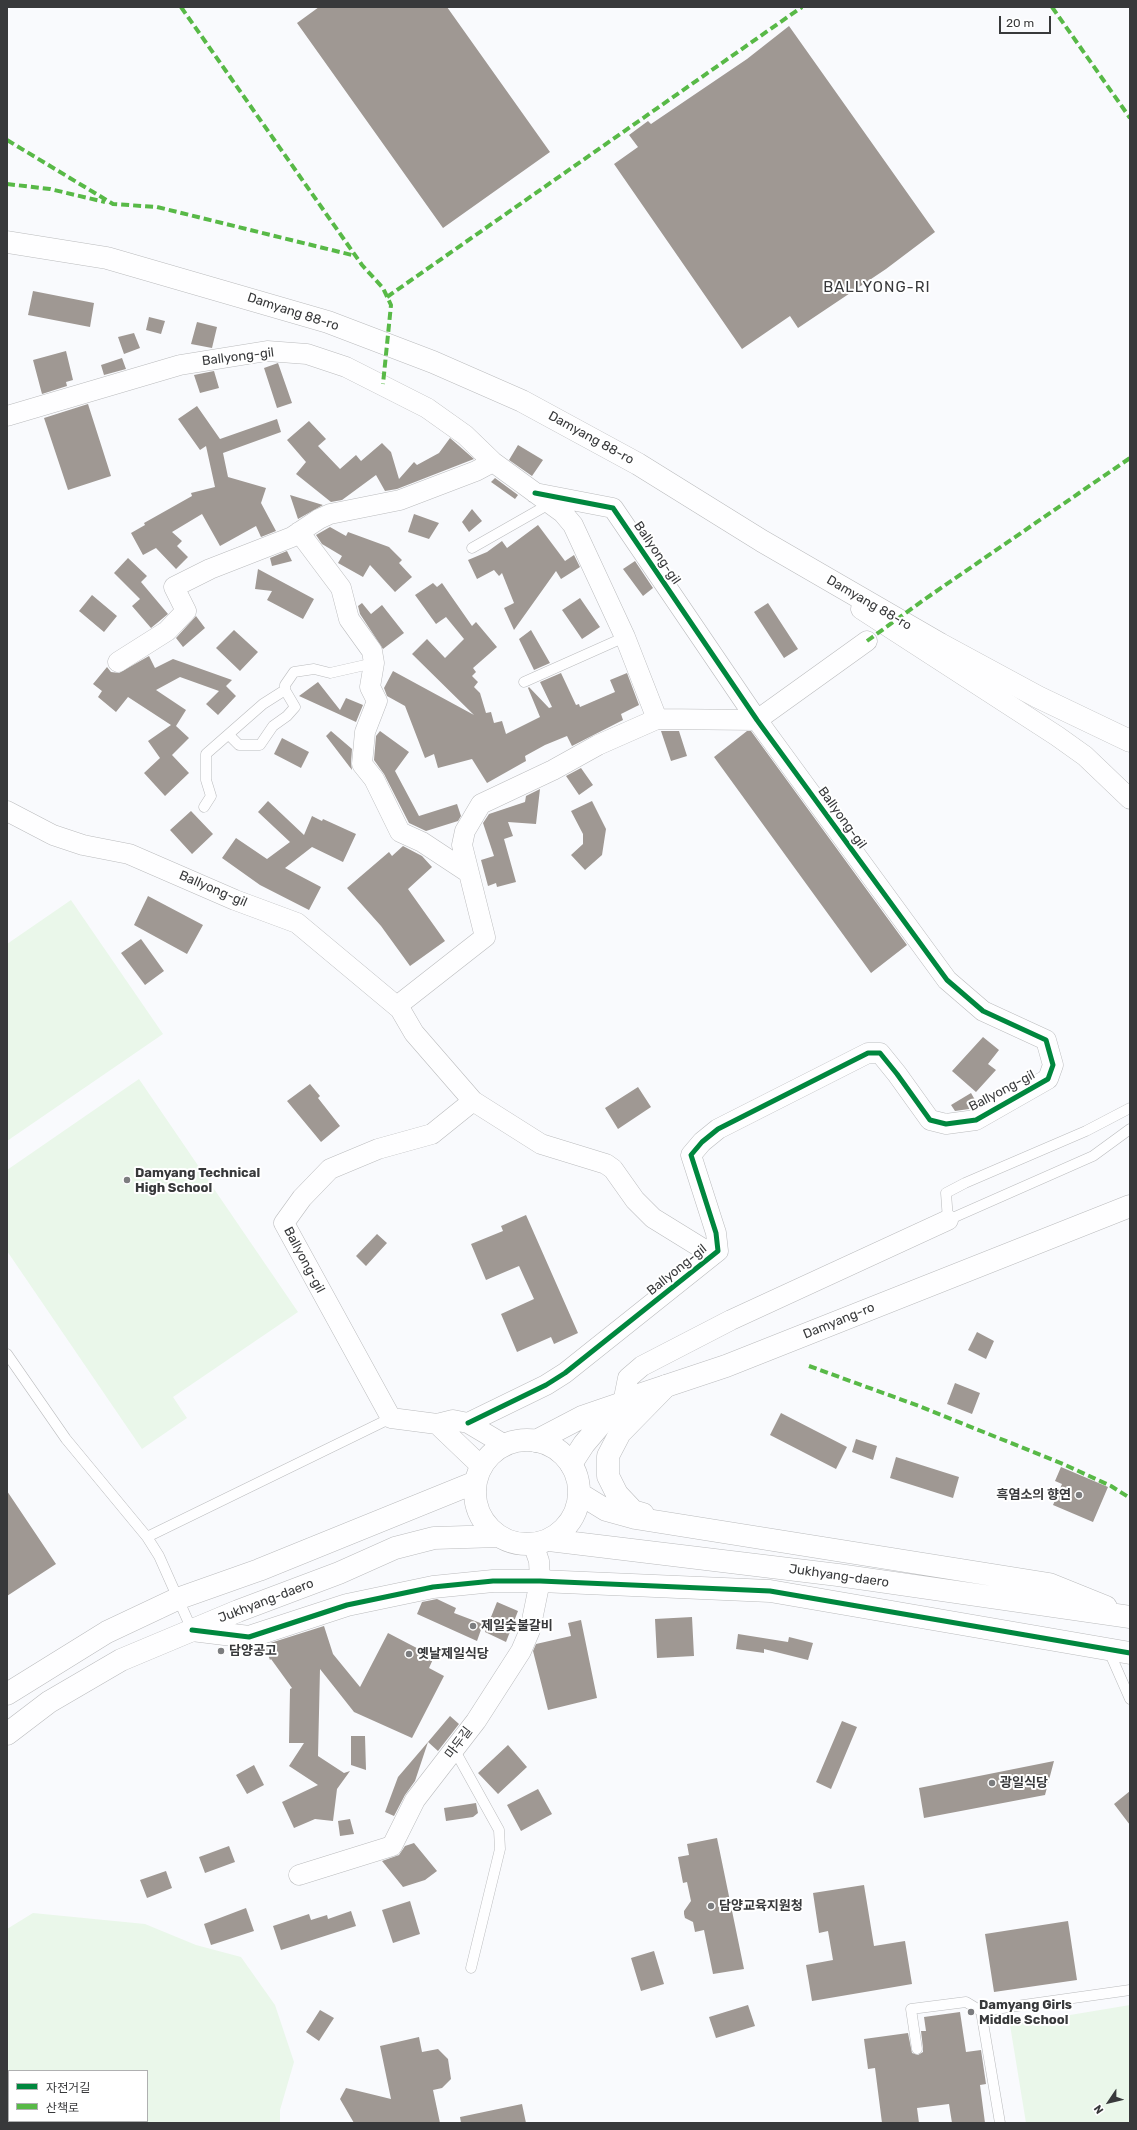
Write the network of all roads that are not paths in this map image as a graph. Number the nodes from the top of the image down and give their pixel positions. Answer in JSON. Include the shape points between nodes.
{"nodes":[{"id":1,"x":7,"y":242,"type":"edge"},
{"id":2,"x":7,"y":416,"type":"edge"},
{"id":3,"x":492,"y":462,"type":"junction"},
{"id":4,"x":543,"y":498,"type":"junction"},
{"id":5,"x":299,"y":532,"type":"junction"},
{"id":6,"x":762,"y":541,"type":"junction"},
{"id":7,"x":472,"y":548,"type":"dead end"},
{"id":8,"x":625,"y":636,"type":"junction"},
{"id":9,"x":867,"y":641,"type":"dead end"},
{"id":10,"x":118,"y":662,"type":"dead end"},
{"id":11,"x":374,"y":663,"type":"junction"},
{"id":12,"x":524,"y":682,"type":"dead end"},
{"id":13,"x":285,"y":690,"type":"junction"},
{"id":14,"x":657,"y":719,"type":"junction"},
{"id":15,"x":757,"y":720,"type":"junction"},
{"id":16,"x":229,"y":735,"type":"junction"},
{"id":17,"x":1130,"y":741,"type":"edge"},
{"id":18,"x":1130,"y":799,"type":"edge"},
{"id":19,"x":204,"y":807,"type":"dead end"},
{"id":20,"x":7,"y":811,"type":"edge"},
{"id":21,"x":469,"y":873,"type":"junction"},
{"id":22,"x":397,"y":1006,"type":"junction"},
{"id":23,"x":473,"y":1101,"type":"junction"},
{"id":24,"x":1130,"y":1108,"type":"edge"},
{"id":25,"x":1130,"y":1128,"type":"edge"},
{"id":26,"x":1130,"y":1206,"type":"edge"},
{"id":27,"x":948,"y":1220,"type":"junction"},
{"id":28,"x":713,"y":1255,"type":"junction"},
{"id":29,"x":7,"y":1354,"type":"edge"},
{"id":30,"x":666,"y":1386,"type":"junction"},
{"id":31,"x":620,"y":1404,"type":"junction"},
{"id":32,"x":391,"y":1418,"type":"junction"},
{"id":33,"x":468,"y":1423,"type":"junction"},
{"id":34,"x":436,"y":1424,"type":"junction"},
{"id":35,"x":536,"y":1441,"type":"junction"},
{"id":36,"x":505,"y":1445,"type":"junction"},
{"id":37,"x":571,"y":1464,"type":"junction"},
{"id":38,"x":479,"y":1474,"type":"junction"},
{"id":39,"x":580,"y":1494,"type":"junction"},
{"id":40,"x":674,"y":1525,"type":"junction"},
{"id":41,"x":499,"y":1536,"type":"junction"},
{"id":42,"x":147,"y":1537,"type":"junction"},
{"id":43,"x":541,"y":1542,"type":"junction"},
{"id":44,"x":540,"y":1581,"type":"junction"},
{"id":45,"x":177,"y":1600,"type":"junction"},
{"id":46,"x":1130,"y":1618,"type":"edge"},
{"id":47,"x":192,"y":1630,"type":"junction"},
{"id":48,"x":1108,"y":1649,"type":"junction"},
{"id":49,"x":1130,"y":1652,"type":"edge"},
{"id":50,"x":7,"y":1694,"type":"edge"},
{"id":51,"x":1130,"y":1698,"type":"edge"},
{"id":52,"x":7,"y":1734,"type":"edge"},
{"id":53,"x":454,"y":1749,"type":"junction"},
{"id":54,"x":299,"y":1875,"type":"dead end"},
{"id":55,"x":471,"y":1968,"type":"dead end"},
{"id":56,"x":1130,"y":1990,"type":"edge"},
{"id":57,"x":981,"y":2011,"type":"junction"},
{"id":58,"x":917,"y":2049,"type":"dead end"},
{"id":59,"x":1000,"y":2123,"type":"edge"}],
"edges":[{"from":1,"to":6,"type":"main road","name":"Damyang 88-ro","via":[[107,258],[167,274],[328,322],[433,362],[522,401],[577,430],[638,464]]},
{"from":2,"to":3,"type":"street","name":"Ballyong-gil","via":[[180,365],[267,351],[307,354],[346,367],[427,408],[465,435]]},
{"from":3,"to":4,"type":"street","name":"Ballyong-gil"},
{"from":3,"to":5,"type":"street","via":[[476,471],[400,500],[330,514]]},
{"from":4,"to":7,"type":"lane"},
{"from":4,"to":8,"type":"street","name":"Ballyong-gil","via":[[573,525]]},
{"from":4,"to":15,"type":"street","name":"Ballyong-gil","via":[[613,508]]},
{"from":5,"to":10,"type":"street","via":[[174,587],[186,611],[166,631]]},
{"from":5,"to":11,"type":"street","via":[[341,588],[349,619],[372,651]]},
{"from":6,"to":17,"type":"main road","name":"Damyang 88-ro","via":[[940,644],[1038,697]]},
{"from":6,"to":18,"type":"street","via":[[896,633],[1057,736],[1085,756]]},
{"from":8,"to":12,"type":"lane"},
{"from":8,"to":14,"type":"street","name":"Ballyong-gil"},
{"from":9,"to":15,"type":"street"},
{"from":11,"to":13,"type":"lane","via":[[330,673],[314,669],[294,672],[284,685]]},
{"from":11,"to":21,"type":"street","via":[[370,687],[377,701],[365,732],[362,764],[374,779],[400,832],[422,842]]},
{"from":13,"to":16,"type":"lane","via":[[263,704]]},
{"from":13,"to":16,"type":"lane","via":[[294,707],[273,726],[260,745],[239,745]]},
{"from":14,"to":15,"type":"street"},
{"from":14,"to":21,"type":"street","via":[[598,745],[553,770],[481,804],[465,831],[462,845]]},
{"from":15,"to":28,"type":"street","name":"Ballyong-gil","via":[[946,980],[983,1011],[1046,1040],[1053,1065],[1048,1079],[976,1120],[946,1124],[930,1120],[880,1053],[868,1053],[718,1129],[691,1155],[716,1233],[718,1251]]},
{"from":16,"to":19,"type":"lane","via":[[206,754],[206,780],[211,796]]},
{"from":20,"to":22,"type":"street","name":"Ballyong-gil","via":[[53,835],[83,845],[129,854],[297,923]]},
{"from":21,"to":22,"type":"street","via":[[485,937]]},
{"from":22,"to":23,"type":"street","name":"Ballyong-gil","via":[[414,1033]]},
{"from":23,"to":28,"type":"street","name":"Ballyong-gil","via":[[541,1144],[609,1167],[618,1174],[635,1200],[653,1218]]},
{"from":23,"to":32,"type":"street","name":"Ballyong-gil","via":[[432,1134],[378,1150],[330,1169],[302,1198],[284,1223]]},
{"from":24,"to":27,"type":"lane","via":[[1086,1131],[946,1193]]},
{"from":25,"to":27,"type":"lane","via":[[1093,1156]]},
{"from":26,"to":30,"type":"main road","name":"Damyang-ro","via":[[726,1366]]},
{"from":27,"to":31,"type":"street","via":[[731,1320],[642,1366],[628,1378]]},
{"from":28,"to":33,"type":"street","name":"Ballyong-gil","via":[[565,1373]]},
{"from":29,"to":42,"type":"lane","via":[[66,1439]]},
{"from":30,"to":31,"type":"main road","name":"Damyang-ro"},
{"from":30,"to":40,"type":"main road","via":[[620,1433],[611,1446],[606,1464],[611,1485],[633,1511]]},
{"from":31,"to":35,"type":"main road","via":[[582,1417]]},
{"from":31,"to":37,"type":"main road","name":"Damyang-ro","via":[[584,1444]]},
{"from":32,"to":34,"type":"street"},
{"from":32,"to":42,"type":"lane"},
{"from":33,"to":34,"type":"street","via":[[453,1420]]},
{"from":33,"to":36,"type":"street"},
{"from":34,"to":38,"type":"street"},
{"from":35,"to":36,"type":"main road","via":[[520,1440]]},
{"from":35,"to":37,"type":"main road","via":[[550,1445],[562,1453]]},
{"from":36,"to":38,"type":"main road","via":[[492,1454]]},
{"from":37,"to":39,"type":"main road","via":[[578,1478]]},
{"from":38,"to":41,"type":"main road","via":[[476,1497],[479,1512],[487,1525]]},
{"from":38,"to":45,"type":"main road","via":[[259,1570]]},
{"from":39,"to":40,"type":"main road","name":"Jukhyang-daero","via":[[606,1510]]},
{"from":39,"to":43,"type":"main road","via":[[576,1513],[565,1529]]},
{"from":40,"to":46,"type":"main road","name":"Jukhyang-daero","via":[[1049,1584]]},
{"from":41,"to":43,"type":"main road","via":[[515,1543]]},
{"from":41,"to":47,"type":"main road","name":"Jukhyang-daero","via":[[434,1538],[395,1548],[339,1574]]},
{"from":42,"to":45,"type":"lane","via":[[159,1556]]},
{"from":43,"to":44,"type":"street","name":"마두길"},
{"from":43,"to":46,"type":"main road","name":"Jukhyang-daero","via":[[838,1575]]},
{"from":44,"to":47,"type":"main road","via":[[493,1581],[433,1587],[347,1605],[249,1637]]},
{"from":44,"to":48,"type":"main road","via":[[770,1591]]},
{"from":44,"to":53,"type":"street","name":"마두길","via":[[530,1630],[521,1651],[476,1721]]},
{"from":45,"to":47,"type":"lane"},
{"from":45,"to":50,"type":"main road","via":[[74,1650]]},
{"from":47,"to":52,"type":"main road","name":"Jukhyang-daero","via":[[121,1660],[83,1680],[48,1702]]},
{"from":48,"to":49,"type":"main road"},
{"from":48,"to":51,"type":"lane"},
{"from":53,"to":54,"type":"street","name":"마두길","via":[[415,1800],[392,1846]]},
{"from":53,"to":55,"type":"lane","via":[[499,1830],[500,1849]]},
{"from":56,"to":57,"type":"lane"},
{"from":57,"to":58,"type":"lane","via":[[966,2002],[911,2009]]},
{"from":57,"to":59,"type":"lane"}]}
